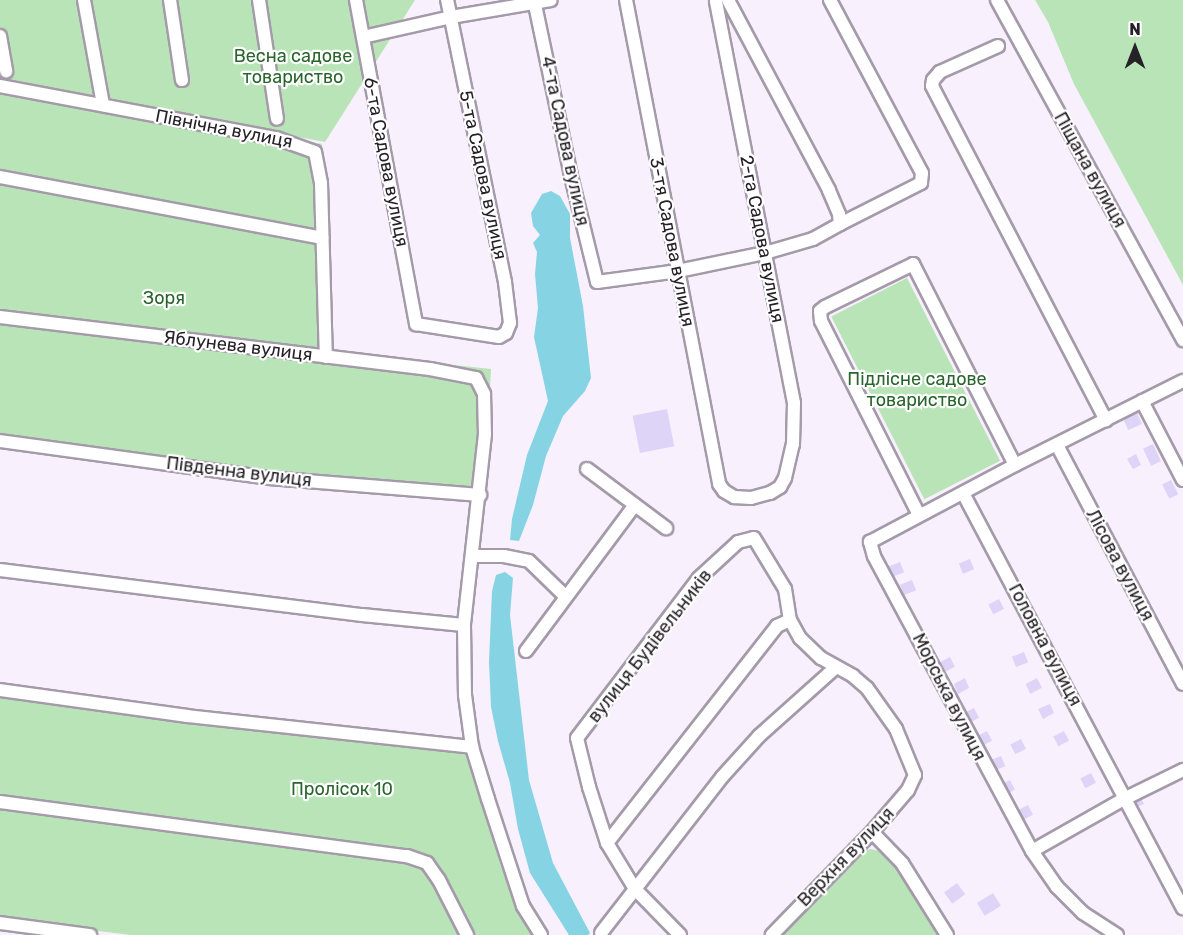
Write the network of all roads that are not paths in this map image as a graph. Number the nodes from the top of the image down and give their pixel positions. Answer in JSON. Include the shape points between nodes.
{"nodes":[{"id":1,"x":84,"y":0,"type":"edge"},
{"id":2,"x":170,"y":0,"type":"edge"},
{"id":3,"x":259,"y":0,"type":"edge"},
{"id":4,"x":356,"y":0,"type":"edge"},
{"id":5,"x":447,"y":0,"type":"edge"},
{"id":6,"x":551,"y":0,"type":"edge"},
{"id":7,"x":626,"y":0,"type":"edge"},
{"id":8,"x":716,"y":0,"type":"edge"},
{"id":9,"x":728,"y":0,"type":"edge"},
{"id":10,"x":830,"y":0,"type":"edge"},
{"id":11,"x":997,"y":0,"type":"edge"},
{"id":12,"x":535,"y":2,"type":"edge"},
{"id":13,"x":451,"y":17,"type":"junction"},
{"id":14,"x":0,"y":36,"type":"edge"},
{"id":15,"x":363,"y":37,"type":"junction"},
{"id":16,"x":998,"y":46,"type":"dead end"},
{"id":17,"x":6,"y":71,"type":"dead end"},
{"id":18,"x":182,"y":80,"type":"dead end"},
{"id":19,"x":0,"y":86,"type":"edge"},
{"id":20,"x":103,"y":105,"type":"junction"},
{"id":21,"x":277,"y":119,"type":"dead end"},
{"id":22,"x":0,"y":177,"type":"edge"},
{"id":23,"x":840,"y":224,"type":"junction"},
{"id":24,"x":322,"y":238,"type":"junction"},
{"id":25,"x":765,"y":253,"type":"junction"},
{"id":26,"x":678,"y":271,"type":"junction"},
{"id":27,"x":0,"y":317,"type":"edge"},
{"id":28,"x":417,"y":324,"type":"joint"},
{"id":29,"x":1183,"y":340,"type":"edge"},
{"id":30,"x":326,"y":357,"type":"junction"},
{"id":31,"x":1183,"y":381,"type":"edge"},
{"id":32,"x":1142,"y":401,"type":"junction"},
{"id":33,"x":1106,"y":420,"type":"junction"},
{"id":34,"x":0,"y":441,"type":"edge"},
{"id":35,"x":1057,"y":445,"type":"junction"},
{"id":36,"x":1015,"y":465,"type":"junction"},
{"id":37,"x":587,"y":469,"type":"dead end"},
{"id":38,"x":1183,"y":480,"type":"edge"},
{"id":39,"x":718,"y":484,"type":"joint"},
{"id":40,"x":963,"y":493,"type":"junction"},
{"id":41,"x":480,"y":495,"type":"junction"},
{"id":42,"x":635,"y":505,"type":"junction"},
{"id":43,"x":919,"y":515,"type":"junction"},
{"id":44,"x":666,"y":528,"type":"dead end"},
{"id":45,"x":472,"y":556,"type":"junction"},
{"id":46,"x":0,"y":570,"type":"edge"},
{"id":47,"x":565,"y":596,"type":"junction"},
{"id":48,"x":790,"y":620,"type":"junction"},
{"id":49,"x":464,"y":625,"type":"junction"},
{"id":50,"x":526,"y":651,"type":"dead end"},
{"id":51,"x":835,"y":668,"type":"junction"},
{"id":52,"x":1183,"y":684,"type":"edge"},
{"id":53,"x":0,"y":690,"type":"edge"},
{"id":54,"x":472,"y":747,"type":"junction"},
{"id":55,"x":1183,"y":770,"type":"edge"},
{"id":56,"x":1124,"y":799,"type":"junction"},
{"id":57,"x":0,"y":802,"type":"edge"},
{"id":58,"x":872,"y":832,"type":"junction"},
{"id":59,"x":607,"y":843,"type":"junction"},
{"id":60,"x":1032,"y":851,"type":"junction"},
{"id":61,"x":635,"y":889,"type":"junction"},
{"id":62,"x":1183,"y":908,"type":"edge"},
{"id":63,"x":0,"y":923,"type":"edge"},
{"id":64,"x":601,"y":933,"type":"dead end"},
{"id":65,"x":90,"y":935,"type":"edge"},
{"id":66,"x":467,"y":935,"type":"edge"},
{"id":67,"x":541,"y":935,"type":"edge"},
{"id":68,"x":680,"y":935,"type":"edge"},
{"id":69,"x":772,"y":935,"type":"edge"},
{"id":70,"x":947,"y":935,"type":"edge"},
{"id":71,"x":1117,"y":935,"type":"edge"}],
"edges":[{"from":1,"to":20,"type":"street"},
{"from":2,"to":18,"type":"street"},
{"from":3,"to":21,"type":"street"},
{"from":4,"to":15,"type":"street","name":"6-та Садова вулиця"},
{"from":5,"to":13,"type":"street","name":"5-та Садова вулиця"},
{"from":6,"to":12,"type":"street"},
{"from":7,"to":26,"type":"street","name":"3-тя Садова вулиця"},
{"from":8,"to":25,"type":"street","name":"2-га Садова вулиця"},
{"from":9,"to":23,"type":"street","via":[[829,190]]},
{"from":10,"to":23,"type":"street","via":[[922,173],[921,183]]},
{"from":11,"to":29,"type":"street","name":"Піщана вулиця"},
{"from":12,"to":13,"type":"street"},
{"from":12,"to":26,"type":"street","name":"4-та Садова вулиця","via":[[597,282]]},
{"from":13,"to":15,"type":"street"},
{"from":13,"to":28,"type":"street","name":"5-та Садова вулиця","via":[[510,323],[506,333],[489,338]]},
{"from":14,"to":17,"type":"street"},
{"from":15,"to":28,"type":"street","name":"6-та Садова вулиця"},
{"from":16,"to":33,"type":"street","via":[[940,72],[932,86]]},
{"from":19,"to":20,"type":"street","name":"Північна вулиця"},
{"from":20,"to":24,"type":"street","name":"Північна вулиця","via":[[276,138],[315,152],[321,183]]},
{"from":22,"to":24,"type":"street"},
{"from":23,"to":25,"type":"street","via":[[813,239]]},
{"from":24,"to":30,"type":"street","name":"Північна вулиця"},
{"from":25,"to":26,"type":"street"},
{"from":25,"to":39,"type":"street","name":"2-га Садова вулиця","via":[[794,403],[793,444],[785,478],[770,493],[734,497]]},
{"from":26,"to":39,"type":"street","name":"3-тя Садова вулиця"},
{"from":27,"to":30,"type":"street","name":"Яблунева вулиця"},
{"from":30,"to":41,"type":"street","name":"Яблунева вулиця","via":[[476,378],[484,394]]},
{"from":31,"to":32,"type":"street"},
{"from":32,"to":33,"type":"street"},
{"from":32,"to":38,"type":"street"},
{"from":33,"to":35,"type":"street"},
{"from":34,"to":41,"type":"street","name":"Південна вулиця","via":[[269,478]]},
{"from":35,"to":36,"type":"street"},
{"from":35,"to":52,"type":"street","name":"Лісова вулиця"},
{"from":36,"to":40,"type":"street"},
{"from":36,"to":43,"type":"street","via":[[914,264],[825,307],[820,311],[821,321]]},
{"from":37,"to":42,"type":"street"},
{"from":40,"to":43,"type":"street"},
{"from":40,"to":56,"type":"street","name":"Головна вулиця"},
{"from":41,"to":45,"type":"street"},
{"from":42,"to":44,"type":"street"},
{"from":42,"to":47,"type":"street"},
{"from":43,"to":60,"type":"street","name":"Морська вулиця","via":[[870,542],[874,556]]},
{"from":45,"to":47,"type":"street","via":[[529,561]]},
{"from":45,"to":49,"type":"street"},
{"from":46,"to":49,"type":"street"},
{"from":47,"to":50,"type":"street"},
{"from":48,"to":51,"type":"street","via":[[800,638]]},
{"from":48,"to":59,"type":"street","via":[[777,626]]},
{"from":48,"to":59,"type":"street","name":"вулиця Будівельників","via":[[785,589],[754,538],[738,542],[699,578],[577,738]]},
{"from":49,"to":54,"type":"street","via":[[465,695]]},
{"from":51,"to":58,"type":"street","name":"Верхня вулиця","via":[[867,688],[896,729],[915,775],[909,790]]},
{"from":51,"to":61,"type":"street","via":[[722,777]]},
{"from":53,"to":54,"type":"street","via":[[188,716]]},
{"from":54,"to":67,"type":"street","via":[[523,906]]},
{"from":55,"to":56,"type":"street"},
{"from":56,"to":60,"type":"street"},
{"from":56,"to":62,"type":"street","name":"Головна вулиця"},
{"from":57,"to":66,"type":"street","via":[[407,856],[427,863]]},
{"from":58,"to":69,"type":"street","name":"Верхня вулиця"},
{"from":58,"to":70,"type":"street","via":[[902,863]]},
{"from":59,"to":61,"type":"street"},
{"from":60,"to":71,"type":"street","name":"Морська вулиця","via":[[1057,887],[1083,914]]},
{"from":61,"to":64,"type":"street"},
{"from":61,"to":68,"type":"street"},
{"from":63,"to":65,"type":"street"}]}
